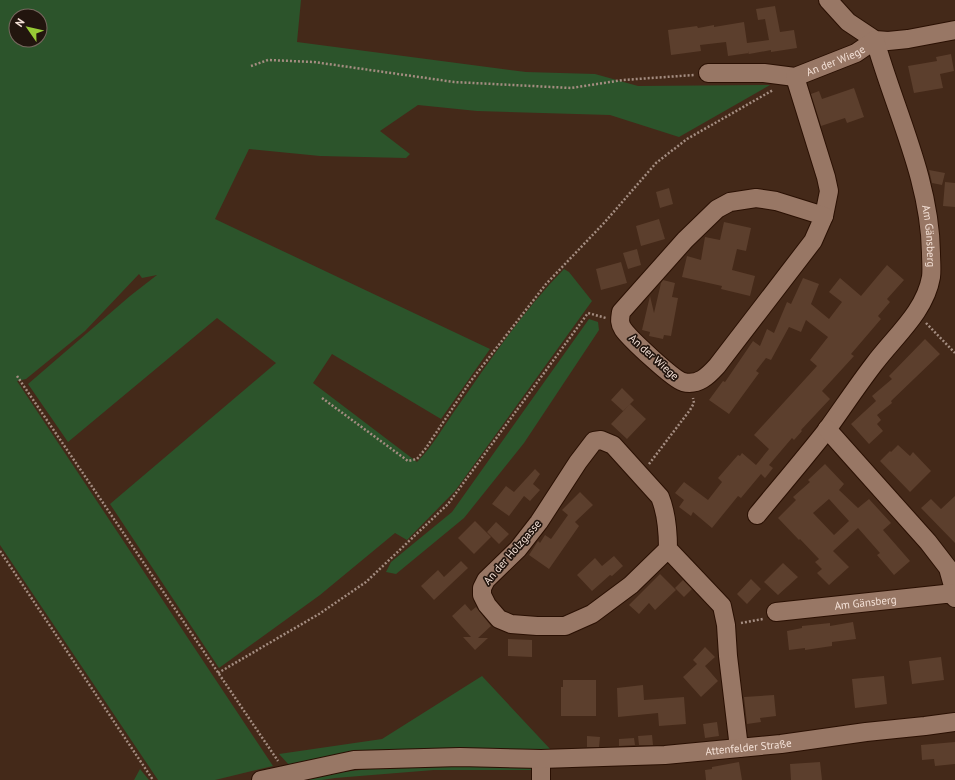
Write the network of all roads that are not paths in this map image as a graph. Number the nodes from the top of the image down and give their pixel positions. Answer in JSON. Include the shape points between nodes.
{"nodes":[{"id":1,"x":828,"y":0,"type":"edge"},
{"id":2,"x":955,"y":30,"type":"edge"},
{"id":3,"x":875,"y":40,"type":"junction"},
{"id":4,"x":708,"y":73,"type":"road end"},
{"id":5,"x":795,"y":77,"type":"junction"},
{"id":6,"x":824,"y":216,"type":"junction"},
{"id":7,"x":827,"y":429,"type":"junction"},
{"id":8,"x":757,"y":515,"type":"dead end"},
{"id":9,"x":668,"y":549,"type":"junction"},
{"id":10,"x":955,"y":595,"type":"edge"},
{"id":11,"x":776,"y":612,"type":"road end"},
{"id":12,"x":955,"y":722,"type":"edge"},
{"id":13,"x":739,"y":748,"type":"junction"},
{"id":14,"x":541,"y":758,"type":"junction"},
{"id":15,"x":261,"y":780,"type":"edge"},
{"id":16,"x":541,"y":780,"type":"edge"}],
"edges":[{"from":1,"to":3,"type":"street","via":[[848,22]]},
{"from":2,"to":3,"type":"street","via":[[908,39]]},
{"from":3,"to":5,"type":"street","name":"An der Wiege","via":[[856,53]]},
{"from":3,"to":7,"type":"street","name":"Am Gänsberg","via":[[911,147],[925,201],[931,238],[931,276],[926,295],[916,312]]},
{"from":4,"to":5,"type":"street","name":"An der Wiege","via":[[764,73]]},
{"from":5,"to":6,"type":"street","name":"An der Wiege","via":[[829,191]]},
{"from":6,"to":6,"type":"street","name":"An der Wiege","via":[[812,241],[717,366],[705,378],[695,382],[683,382],[674,377],[624,329],[620,321],[621,312],[681,244],[717,209],[730,202],[766,199]]},
{"from":7,"to":8,"type":"street","name":"Am Gänsberg"},
{"from":7,"to":10,"type":"street","name":"Am Gänsberg","via":[[928,542],[948,568]]},
{"from":9,"to":9,"type":"street","name":"An der Holzgasse","via":[[668,527],[660,497],[613,445],[601,440],[594,441],[539,522],[518,549],[486,580],[482,595],[492,612],[499,619],[511,624],[565,626],[592,614],[631,585]]},
{"from":9,"to":13,"type":"street","via":[[722,606]]},
{"from":10,"to":11,"type":"street","name":"Am Gänsberg"},
{"from":12,"to":13,"type":"street","name":"Attenfelder Straße"},
{"from":13,"to":14,"type":"street","name":"Attenfelder Straße","via":[[665,755]]},
{"from":14,"to":15,"type":"street","name":"Attenfelder Straße","via":[[354,760]]},
{"from":14,"to":16,"type":"street"}]}
